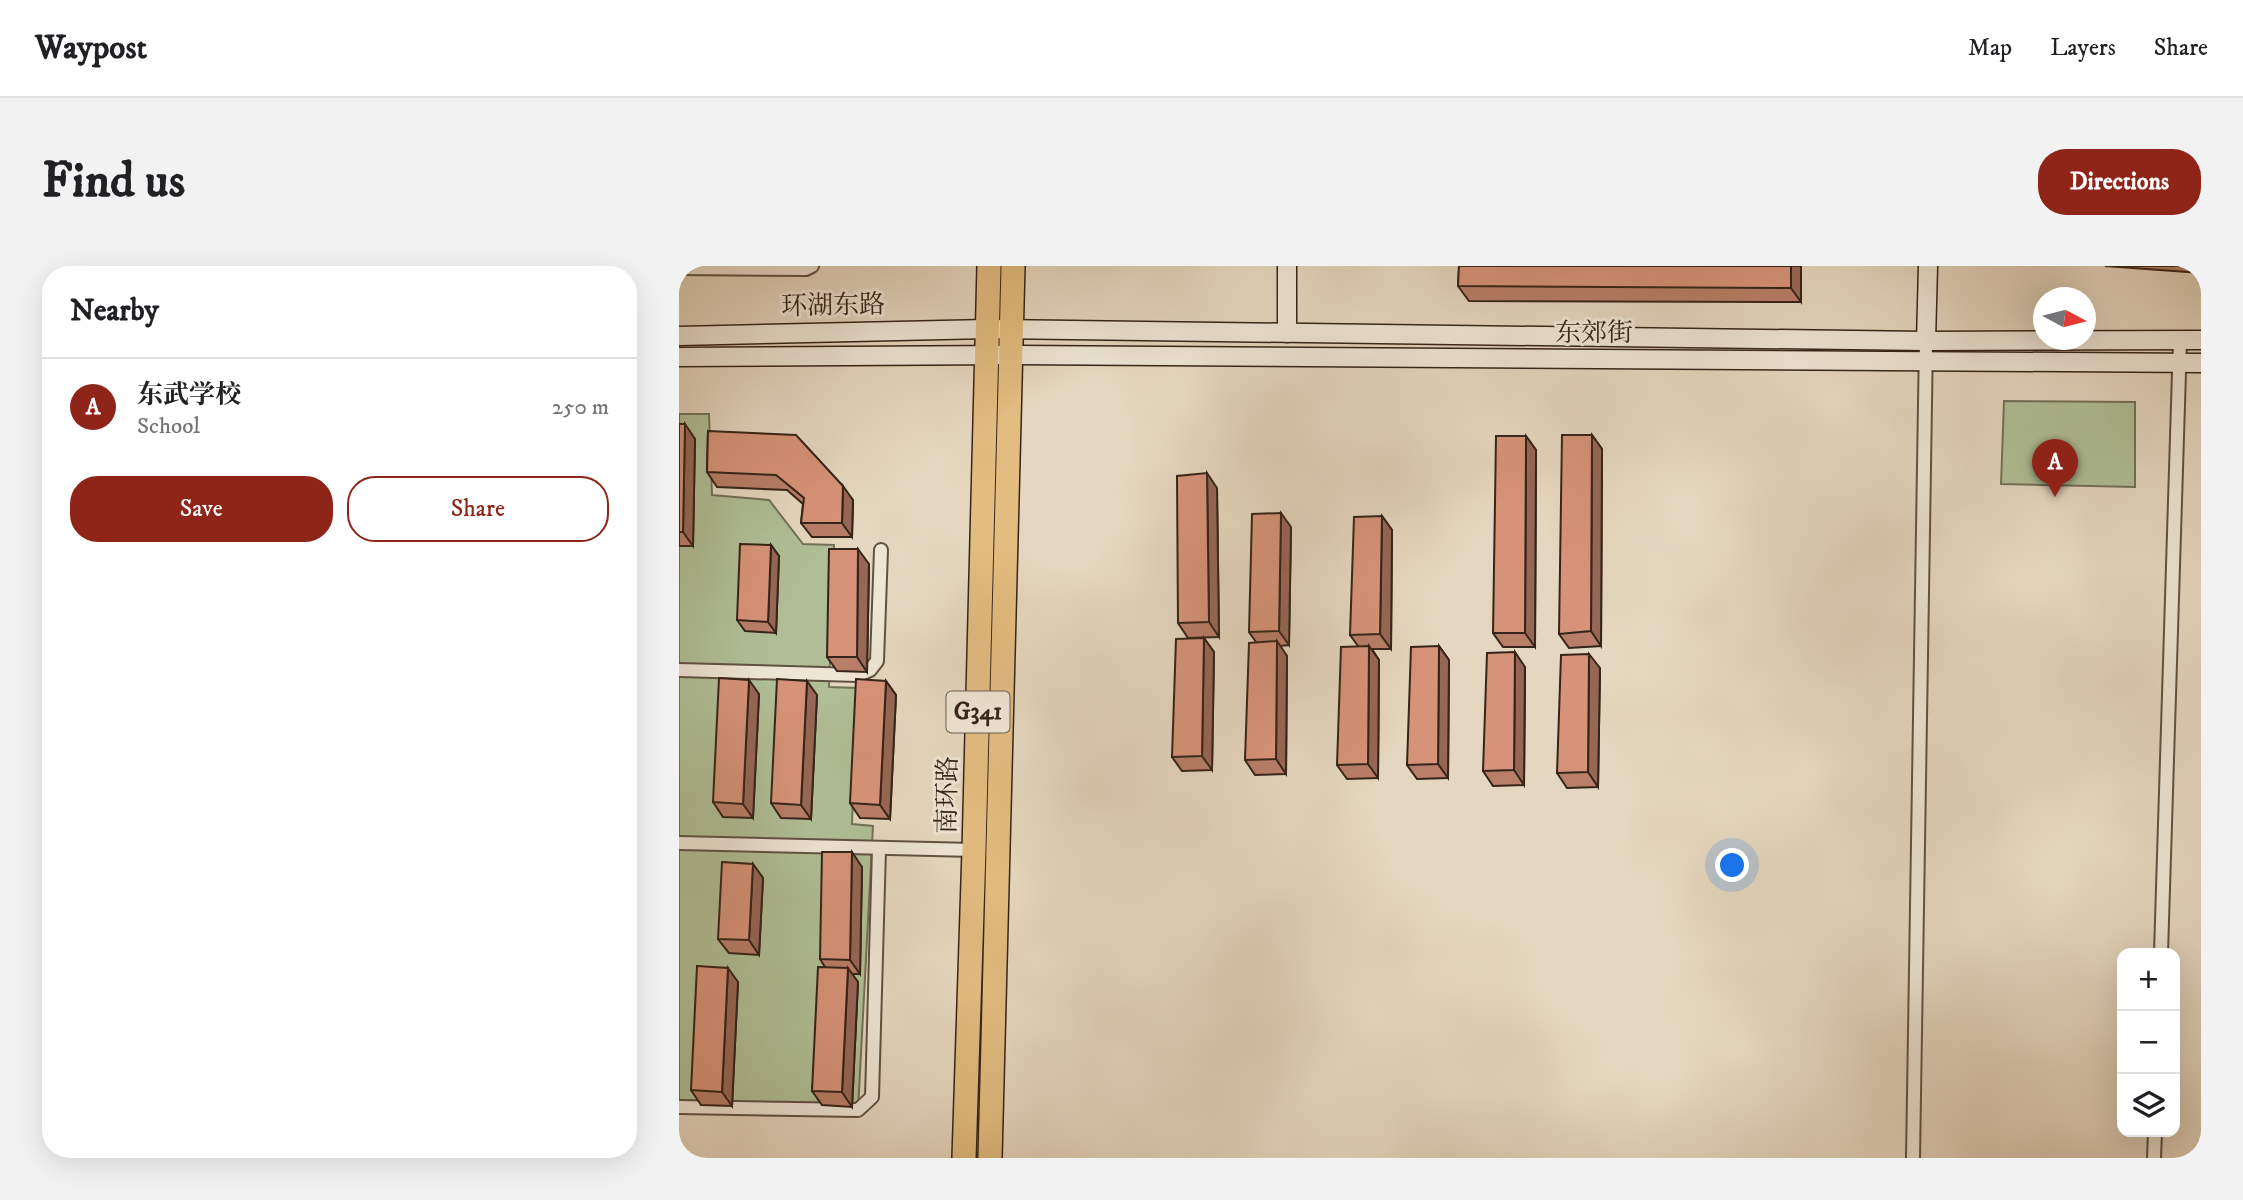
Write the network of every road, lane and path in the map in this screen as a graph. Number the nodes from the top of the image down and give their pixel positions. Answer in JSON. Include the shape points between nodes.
{"nodes":[{"id":1,"x":812,"y":266,"type":"edge"},
{"id":2,"x":989,"y":266,"type":"edge"},
{"id":3,"x":1013,"y":266,"type":"edge"},
{"id":4,"x":1287,"y":266,"type":"edge"},
{"id":5,"x":1928,"y":266,"type":"edge"},
{"id":6,"x":679,"y":268,"type":"edge"},
{"id":7,"x":988,"y":329,"type":"junction"},
{"id":8,"x":1011,"y":330,"type":"junction"},
{"id":9,"x":1287,"y":333,"type":"junction"},
{"id":10,"x":679,"y":336,"type":"edge"},
{"id":11,"x":2180,"y":340,"type":"junction"},
{"id":12,"x":2201,"y":340,"type":"edge"},
{"id":13,"x":1926,"y":341,"type":"junction"},
{"id":14,"x":987,"y":355,"type":"junction"},
{"id":15,"x":1010,"y":355,"type":"junction"},
{"id":16,"x":679,"y":357,"type":"edge"},
{"id":17,"x":1927,"y":362,"type":"junction"},
{"id":18,"x":2181,"y":363,"type":"junction"},
{"id":19,"x":2201,"y":363,"type":"edge"},
{"id":20,"x":881,"y":550,"type":"dead end"},
{"id":21,"x":679,"y":670,"type":"edge"},
{"id":22,"x":679,"y":843,"type":"edge"},
{"id":23,"x":879,"y":849,"type":"junction"},
{"id":24,"x":974,"y":850,"type":"junction"},
{"id":25,"x":2161,"y":948,"type":"edge"},
{"id":26,"x":679,"y":1107,"type":"edge"},
{"id":27,"x":2155,"y":1137,"type":"edge"},
{"id":28,"x":964,"y":1158,"type":"edge"},
{"id":29,"x":990,"y":1158,"type":"edge"},
{"id":30,"x":1913,"y":1158,"type":"edge"},
{"id":31,"x":2154,"y":1158,"type":"edge"}],
"edges":[{"from":1,"to":6,"type":"street"},
{"from":2,"to":7,"type":"highway","name":"南环路","number":"G341"},
{"from":3,"to":8,"type":"highway","name":"南环路","number":"G341"},
{"from":4,"to":9,"type":"main road"},
{"from":5,"to":13,"type":"main road"},
{"from":7,"to":8,"type":"main road","name":"东郊街"},
{"from":7,"to":10,"type":"main road","name":"环湖东路"},
{"from":7,"to":14,"type":"highway","name":"南环路","number":"G341"},
{"from":8,"to":9,"type":"main road","name":"东郊街"},
{"from":8,"to":15,"type":"highway","name":"南环路","number":"G341"},
{"from":9,"to":13,"type":"main road","name":"东郊街"},
{"from":11,"to":12,"type":"main road","name":"东郊街"},
{"from":11,"to":13,"type":"main road","name":"东郊街"},
{"from":11,"to":18,"type":"street"},
{"from":13,"to":17,"type":"street"},
{"from":14,"to":15,"type":"main road","name":"东郊街"},
{"from":14,"to":16,"type":"main road","name":"环湖东路"},
{"from":14,"to":24,"type":"highway","name":"南环路","number":"G341"},
{"from":15,"to":17,"type":"main road","name":"东郊街"},
{"from":15,"to":29,"type":"highway","name":"南环路","number":"G341"},
{"from":17,"to":18,"type":"main road","name":"东郊街"},
{"from":17,"to":30,"type":"street"},
{"from":18,"to":19,"type":"main road","name":"东郊街"},
{"from":18,"to":25,"type":"street"},
{"from":20,"to":21,"type":"street","via":[[877,661],[870,670],[858,675]]},
{"from":22,"to":23,"type":"street"},
{"from":23,"to":24,"type":"street"},
{"from":23,"to":26,"type":"street","via":[[872,1097],[858,1110]]},
{"from":24,"to":28,"type":"highway","name":"南环路","number":"G341"},
{"from":27,"to":31,"type":"street"}]}
